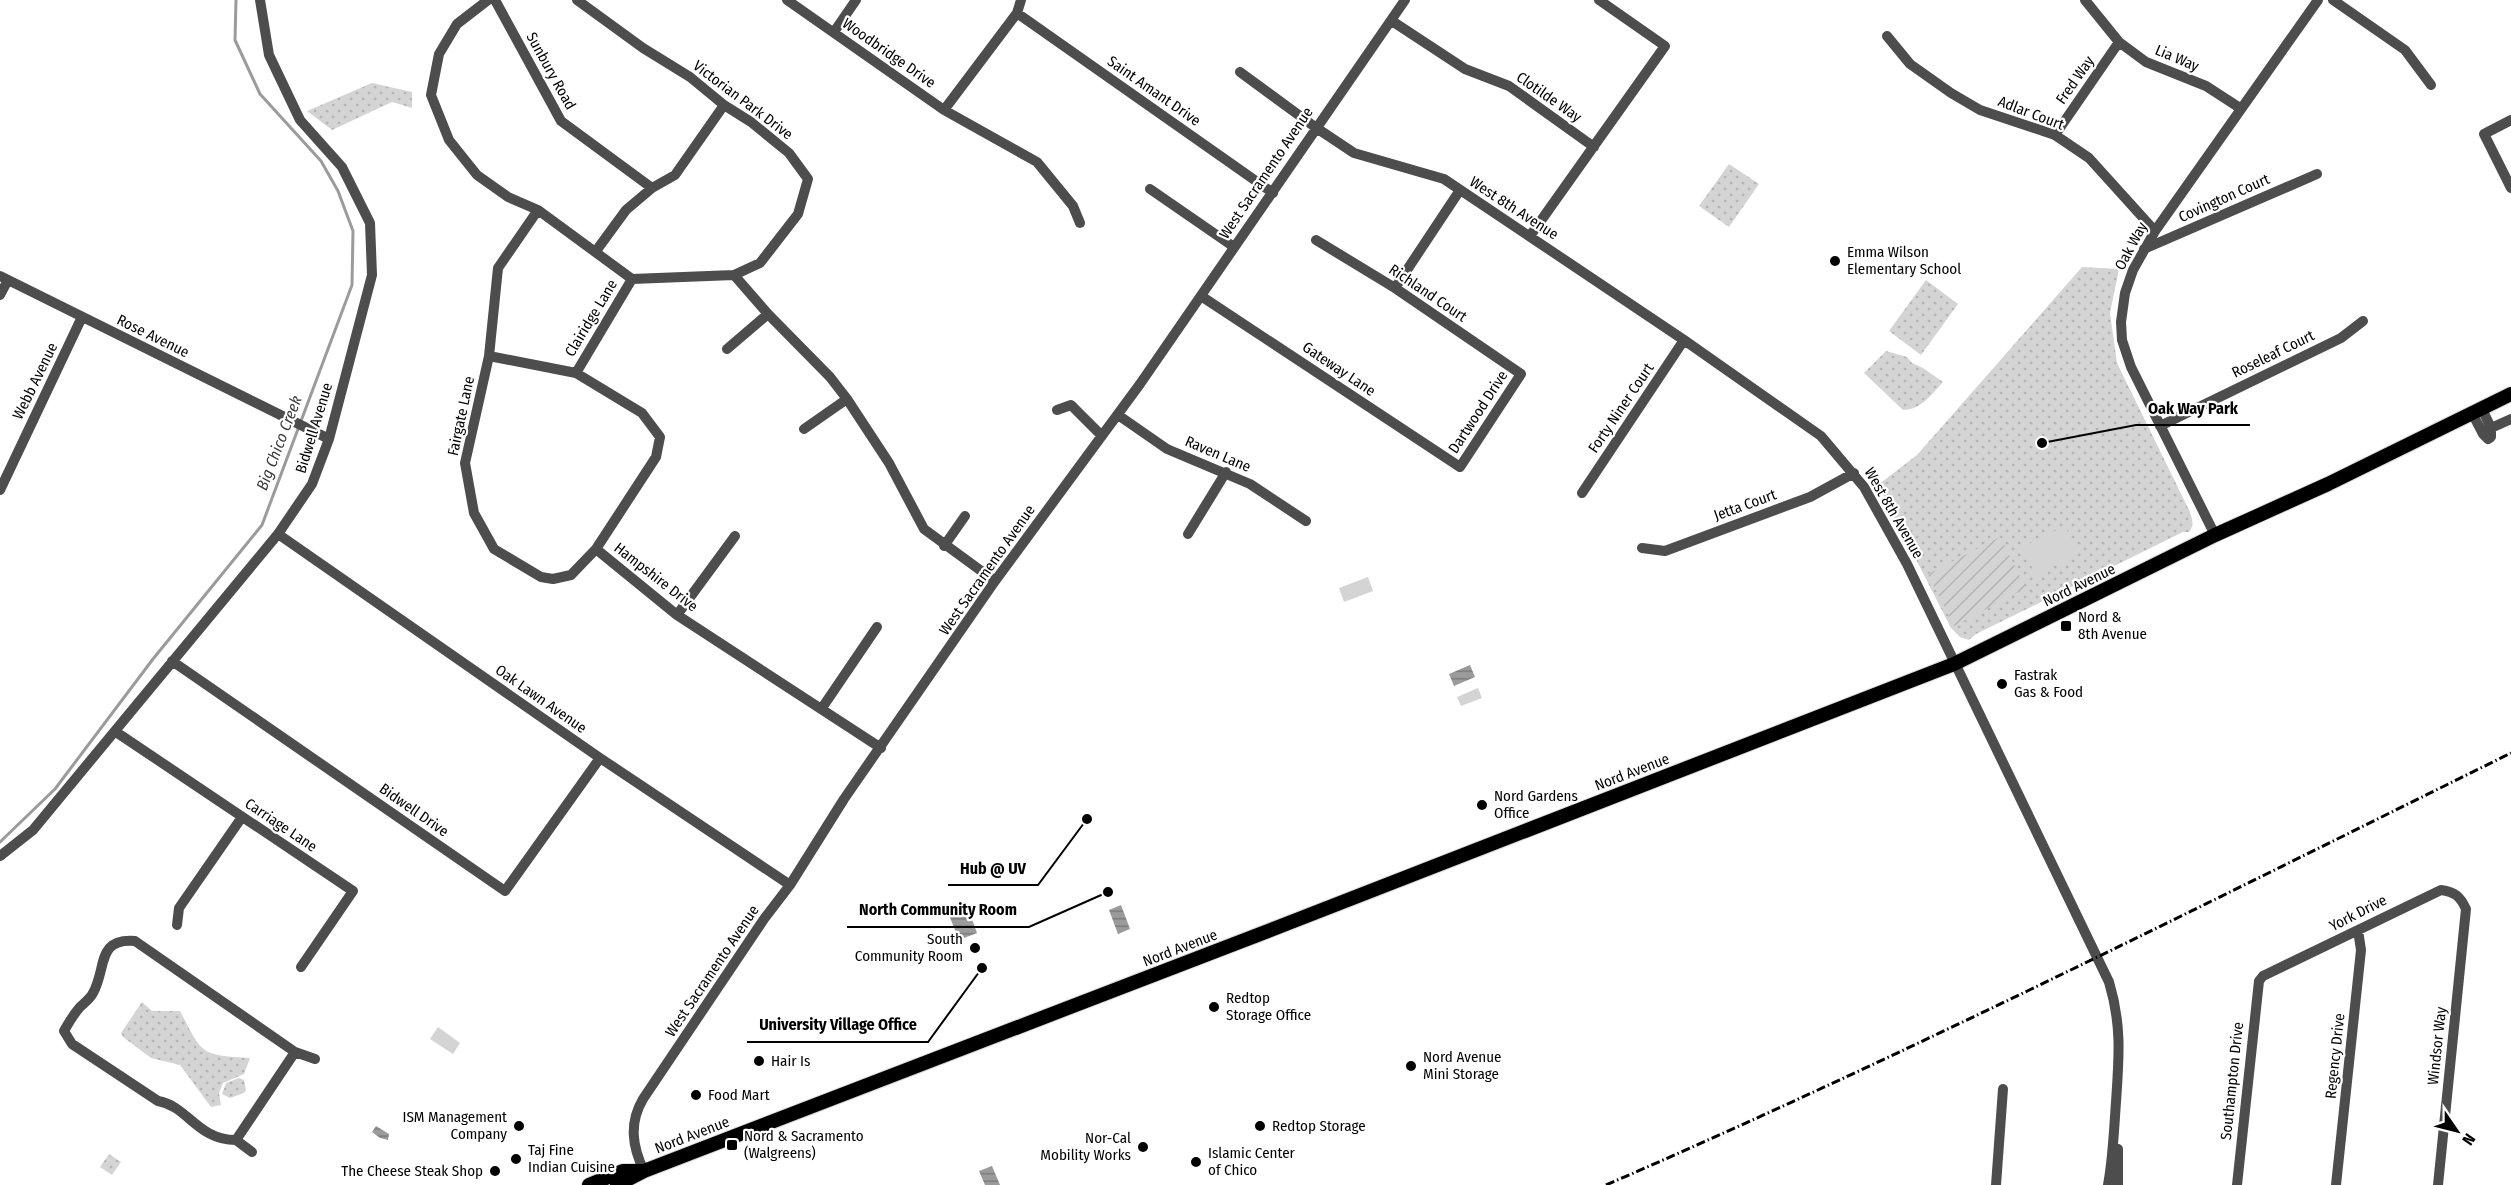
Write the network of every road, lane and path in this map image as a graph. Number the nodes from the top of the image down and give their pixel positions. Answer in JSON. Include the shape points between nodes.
{"nodes":[{"id":1,"x":261,"y":0,"type":"edge"},
{"id":2,"x":488,"y":0,"type":"edge"},
{"id":3,"x":495,"y":0,"type":"edge"},
{"id":4,"x":578,"y":0,"type":"edge"},
{"id":5,"x":787,"y":0,"type":"edge"},
{"id":6,"x":856,"y":0,"type":"edge"},
{"id":7,"x":1021,"y":0,"type":"edge"},
{"id":8,"x":1405,"y":0,"type":"edge"},
{"id":9,"x":1599,"y":0,"type":"edge"},
{"id":10,"x":2085,"y":0,"type":"edge"},
{"id":11,"x":2318,"y":0,"type":"edge"},
{"id":12,"x":2333,"y":0,"type":"edge"},
{"id":13,"x":1017,"y":13,"type":"junction"},
{"id":14,"x":1392,"y":21,"type":"junction"},
{"id":15,"x":834,"y":32,"type":"junction"},
{"id":16,"x":1887,"y":36,"type":"dead end"},
{"id":17,"x":2119,"y":42,"type":"junction"},
{"id":18,"x":1240,"y":72,"type":"dead end"},
{"id":19,"x":2431,"y":85,"type":"dead end"},
{"id":20,"x":724,"y":105,"type":"junction"},
{"id":21,"x":2240,"y":108,"type":"junction"},
{"id":22,"x":944,"y":110,"type":"junction"},
{"id":23,"x":2511,"y":120,"type":"edge"},
{"id":24,"x":1315,"y":128,"type":"junction"},
{"id":25,"x":2055,"y":135,"type":"junction"},
{"id":26,"x":1594,"y":147,"type":"junction"},
{"id":27,"x":2317,"y":174,"type":"dead end"},
{"id":28,"x":652,"y":188,"type":"junction"},
{"id":29,"x":2511,"y":188,"type":"edge"},
{"id":30,"x":1150,"y":189,"type":"dead end"},
{"id":31,"x":1460,"y":190,"type":"junction"},
{"id":32,"x":1273,"y":193,"type":"junction"},
{"id":33,"x":538,"y":210,"type":"junction"},
{"id":34,"x":1080,"y":223,"type":"dead end"},
{"id":35,"x":2155,"y":231,"type":"junction"},
{"id":36,"x":1530,"y":236,"type":"junction"},
{"id":37,"x":1316,"y":240,"type":"dead end"},
{"id":38,"x":1234,"y":247,"type":"junction"},
{"id":39,"x":2144,"y":249,"type":"junction"},
{"id":40,"x":596,"y":251,"type":"junction"},
{"id":41,"x":734,"y":275,"type":"junction"},
{"id":42,"x":4,"y":278,"type":"edge"},
{"id":43,"x":632,"y":279,"type":"junction"},
{"id":44,"x":1395,"y":288,"type":"junction"},
{"id":45,"x":0,"y":295,"type":"edge"},
{"id":46,"x":1201,"y":296,"type":"junction"},
{"id":47,"x":768,"y":314,"type":"junction"},
{"id":48,"x":82,"y":317,"type":"junction"},
{"id":49,"x":2363,"y":321,"type":"dead end"},
{"id":50,"x":1684,"y":340,"type":"junction"},
{"id":51,"x":727,"y":349,"type":"dead end"},
{"id":52,"x":489,"y":356,"type":"junction"},
{"id":53,"x":576,"y":373,"type":"junction"},
{"id":54,"x":1521,"y":374,"type":"joint"},
{"id":55,"x":2511,"y":395,"type":"edge"},
{"id":56,"x":847,"y":399,"type":"junction"},
{"id":57,"x":1058,"y":410,"type":"dead end"},
{"id":58,"x":2477,"y":411,"type":"junction"},
{"id":59,"x":1118,"y":415,"type":"junction"},
{"id":60,"x":2511,"y":419,"type":"edge"},
{"id":61,"x":2160,"y":426,"type":"junction"},
{"id":62,"x":804,"y":429,"type":"dead end"},
{"id":63,"x":1102,"y":436,"type":"junction"},
{"id":64,"x":329,"y":439,"type":"junction"},
{"id":65,"x":1460,"y":467,"type":"joint"},
{"id":66,"x":1226,"y":472,"type":"junction"},
{"id":67,"x":1854,"y":472,"type":"junction"},
{"id":68,"x":0,"y":490,"type":"edge"},
{"id":69,"x":1582,"y":493,"type":"dead end"},
{"id":70,"x":965,"y":516,"type":"dead end"},
{"id":71,"x":1306,"y":521,"type":"dead end"},
{"id":72,"x":278,"y":534,"type":"junction"},
{"id":73,"x":1188,"y":534,"type":"dead end"},
{"id":74,"x":2215,"y":535,"type":"junction"},
{"id":75,"x":735,"y":536,"type":"dead end"},
{"id":76,"x":944,"y":546,"type":"junction"},
{"id":77,"x":1642,"y":548,"type":"dead end"},
{"id":78,"x":596,"y":549,"type":"junction"},
{"id":79,"x":995,"y":581,"type":"junction"},
{"id":80,"x":677,"y":615,"type":"junction"},
{"id":81,"x":877,"y":627,"type":"dead end"},
{"id":82,"x":172,"y":661,"type":"junction"},
{"id":83,"x":1954,"y":664,"type":"junction"},
{"id":84,"x":822,"y":708,"type":"junction"},
{"id":85,"x":116,"y":732,"type":"junction"},
{"id":86,"x":881,"y":748,"type":"junction"},
{"id":87,"x":600,"y":758,"type":"junction"},
{"id":88,"x":242,"y":817,"type":"junction"},
{"id":89,"x":0,"y":856,"type":"edge"},
{"id":90,"x":790,"y":885,"type":"junction"},
{"id":91,"x":2466,"y":909,"type":"joint"},
{"id":92,"x":177,"y":925,"type":"dead end"},
{"id":93,"x":2358,"y":930,"type":"junction"},
{"id":94,"x":301,"y":967,"type":"dead end"},
{"id":95,"x":2259,"y":981,"type":"joint"},
{"id":96,"x":295,"y":1052,"type":"junction"},
{"id":97,"x":315,"y":1059,"type":"dead end"},
{"id":98,"x":2003,"y":1089,"type":"dead end"},
{"id":99,"x":2114,"y":1131,"type":"junction"},
{"id":100,"x":236,"y":1140,"type":"junction"},
{"id":101,"x":252,"y":1152,"type":"dead end"},
{"id":102,"x":644,"y":1171,"type":"junction"},
{"id":103,"x":590,"y":1185,"type":"edge"},
{"id":104,"x":617,"y":1185,"type":"edge"},
{"id":105,"x":1996,"y":1185,"type":"edge"},
{"id":106,"x":2108,"y":1185,"type":"edge"},
{"id":107,"x":2118,"y":1185,"type":"edge"},
{"id":108,"x":2237,"y":1185,"type":"edge"},
{"id":109,"x":2336,"y":1185,"type":"edge"},
{"id":110,"x":2438,"y":1185,"type":"edge"}],
"edges":[{"from":1,"to":64,"type":"street","name":"Bidwell Avenue","via":[[269,55],[300,120],[342,167],[370,223],[372,274]]},
{"from":2,"to":33,"type":"street","via":[[457,24],[439,54],[431,95],[449,140],[477,175],[508,197]]},
{"from":3,"to":28,"type":"street","name":"Sunbury Road","via":[[561,121]]},
{"from":4,"to":20,"type":"street","name":"Victorian Park Drive"},
{"from":5,"to":15,"type":"street","name":"Woodbridge Drive"},
{"from":6,"to":15,"type":"street"},
{"from":7,"to":13,"type":"street"},
{"from":8,"to":14,"type":"street","name":"West Sacramento Avenue"},
{"from":9,"to":26,"type":"street","via":[[1665,46]]},
{"from":10,"to":17,"type":"street","name":"Lia Way"},
{"from":11,"to":21,"type":"street","name":"Oak Way"},
{"from":12,"to":19,"type":"street","via":[[2405,50]]},
{"from":13,"to":22,"type":"street"},
{"from":13,"to":32,"type":"street","name":"Saint Amant Drive"},
{"from":14,"to":24,"type":"street","name":"West Sacramento Avenue"},
{"from":14,"to":26,"type":"street","name":"Clotilde Way","via":[[1465,69],[1509,86]]},
{"from":15,"to":22,"type":"street","name":"Woodbridge Drive"},
{"from":16,"to":25,"type":"street","name":"Adlar Court","via":[[1910,64],[1980,110]]},
{"from":17,"to":21,"type":"street","name":"Lia Way","via":[[2145,62],[2206,86]]},
{"from":17,"to":25,"type":"street","name":"Fred Way"},
{"from":18,"to":24,"type":"street","name":"West 8th Avenue"},
{"from":20,"to":28,"type":"street","via":[[675,175]]},
{"from":20,"to":41,"type":"street","name":"Victorian Park Drive","via":[[789,153],[808,178],[798,214],[760,263]]},
{"from":21,"to":35,"type":"street","name":"Oak Way"},
{"from":22,"to":34,"type":"street","name":"Woodbridge Drive","via":[[1037,162],[1074,206]]},
{"from":23,"to":29,"type":"street","via":[[2484,134]]},
{"from":24,"to":31,"type":"street","name":"West 8th Avenue","via":[[1354,153],[1444,179]]},
{"from":24,"to":32,"type":"street","name":"West Sacramento Avenue"},
{"from":25,"to":35,"type":"street","name":"Adlar Court","via":[[2089,158]]},
{"from":26,"to":36,"type":"street"},
{"from":27,"to":39,"type":"street","name":"Covington Court"},
{"from":28,"to":40,"type":"street","via":[[626,210]]},
{"from":30,"to":38,"type":"street"},
{"from":31,"to":36,"type":"street","name":"West 8th Avenue"},
{"from":31,"to":44,"type":"street"},
{"from":32,"to":38,"type":"street","name":"West Sacramento Avenue"},
{"from":33,"to":40,"type":"street"},
{"from":33,"to":52,"type":"street","name":"Fairgate Lane","via":[[498,268]]},
{"from":35,"to":39,"type":"street","name":"Oak Way"},
{"from":36,"to":50,"type":"street","name":"West 8th Avenue"},
{"from":37,"to":44,"type":"street","name":"Richland Court"},
{"from":38,"to":46,"type":"street","name":"West Sacramento Avenue"},
{"from":39,"to":61,"type":"street","name":"Oak Way","via":[[2125,293],[2122,340]]},
{"from":40,"to":43,"type":"street"},
{"from":41,"to":43,"type":"street","name":"Victorian Park Drive"},
{"from":41,"to":47,"type":"street"},
{"from":42,"to":45,"type":"street"},
{"from":42,"to":48,"type":"street","name":"Rose Avenue"},
{"from":43,"to":53,"type":"street","name":"Clairidge Lane"},
{"from":44,"to":54,"type":"street","name":"Richland Court"},
{"from":46,"to":59,"type":"street","name":"West Sacramento Avenue"},
{"from":46,"to":65,"type":"street","name":"Gateway Lane"},
{"from":47,"to":51,"type":"street"},
{"from":47,"to":56,"type":"street","via":[[830,376]]},
{"from":48,"to":64,"type":"street","name":"Rose Avenue"},
{"from":48,"to":68,"type":"street","name":"Webb Avenue"},
{"from":49,"to":61,"type":"street","name":"Roseleaf Court","via":[[2341,338]]},
{"from":50,"to":67,"type":"street","name":"West 8th Avenue","via":[[1821,436]]},
{"from":50,"to":69,"type":"street","name":"Forty Niner Court"},
{"from":52,"to":53,"type":"street","name":"Hampshire Drive"},
{"from":52,"to":78,"type":"street","name":"Fairgate Lane","via":[[465,463],[474,513],[494,549],[541,578],[570,575]]},
{"from":53,"to":78,"type":"street","name":"Hampshire Drive","via":[[642,413],[660,437],[656,457]]},
{"from":54,"to":65,"type":"street","name":"Dartwood Drive"},
{"from":55,"to":58,"type":"main road","name":"Nord Avenue"},
{"from":56,"to":62,"type":"street"},
{"from":56,"to":76,"type":"street","via":[[924,529]]},
{"from":57,"to":63,"type":"street","via":[[1071,405]]},
{"from":58,"to":60,"type":"street","via":[[2483,434],[2490,435]]},
{"from":58,"to":74,"type":"main road","name":"Nord Avenue"},
{"from":59,"to":63,"type":"street","name":"West Sacramento Avenue"},
{"from":59,"to":66,"type":"street","name":"Raven Lane","via":[[1167,449]]},
{"from":61,"to":74,"type":"street","name":"Oak Way"},
{"from":63,"to":79,"type":"street","name":"West Sacramento Avenue"},
{"from":64,"to":72,"type":"street","name":"Bidwell Avenue","via":[[312,484]]},
{"from":66,"to":71,"type":"street","name":"Raven Lane"},
{"from":66,"to":73,"type":"street"},
{"from":67,"to":77,"type":"street","name":"Jetta Court","via":[[1809,497],[1665,551]]},
{"from":67,"to":83,"type":"street","name":"West 8th Avenue","via":[[1907,564]]},
{"from":70,"to":76,"type":"street"},
{"from":72,"to":82,"type":"street","name":"Bidwell Avenue"},
{"from":72,"to":87,"type":"street","name":"Oak Lawn Avenue"},
{"from":74,"to":83,"type":"main road","name":"Nord Avenue"},
{"from":75,"to":80,"type":"street"},
{"from":76,"to":79,"type":"street"},
{"from":78,"to":80,"type":"street","name":"Hampshire Drive"},
{"from":79,"to":86,"type":"street","name":"West Sacramento Avenue"},
{"from":80,"to":84,"type":"street","name":"Hampshire Drive"},
{"from":81,"to":84,"type":"street"},
{"from":82,"to":85,"type":"street","name":"Bidwell Avenue"},
{"from":82,"to":87,"type":"street","name":"Bidwell Drive","via":[[505,891]]},
{"from":83,"to":99,"type":"street","name":"West 8th Avenue","via":[[2109,982],[2120,1039]]},
{"from":83,"to":102,"type":"main road","name":"Nord Avenue"},
{"from":84,"to":86,"type":"street","name":"Hampshire Drive"},
{"from":85,"to":88,"type":"street","name":"Carriage Lane"},
{"from":85,"to":89,"type":"street","name":"Bidwell Avenue","via":[[33,830]]},
{"from":86,"to":90,"type":"street","name":"West Sacramento Avenue"},
{"from":87,"to":90,"type":"street","name":"Oak Lawn Avenue"},
{"from":88,"to":92,"type":"street","via":[[179,908]]},
{"from":88,"to":94,"type":"street","name":"Carriage Lane","via":[[352,891]]},
{"from":90,"to":102,"type":"street","name":"West Sacramento Avenue","via":[[635,1112],[636,1154]]},
{"from":91,"to":93,"type":"street","name":"York Drive","via":[[2453,892],[2441,890]]},
{"from":91,"to":110,"type":"street","name":"Windsor Way"},
{"from":93,"to":95,"type":"street","name":"York Drive"},
{"from":93,"to":109,"type":"street","name":"Regency Drive","via":[[2361,950]]},
{"from":95,"to":108,"type":"street","name":"Southampton Drive"},
{"from":96,"to":97,"type":"street"},
{"from":96,"to":100,"type":"street"},
{"from":96,"to":100,"type":"street","via":[[135,941],[114,943],[106,952],[92,996],[64,1031],[72,1044],[158,1101],[169,1102],[213,1137]]},
{"from":98,"to":105,"type":"street"},
{"from":99,"to":106,"type":"street","name":"West 8th Avenue"},
{"from":99,"to":107,"type":"street","name":"West 8th Avenue"},
{"from":100,"to":101,"type":"street"},
{"from":102,"to":103,"type":"main road","name":"Nord Avenue","via":[[623,1171]]},
{"from":102,"to":104,"type":"main road","name":"Nord Avenue"}]}
